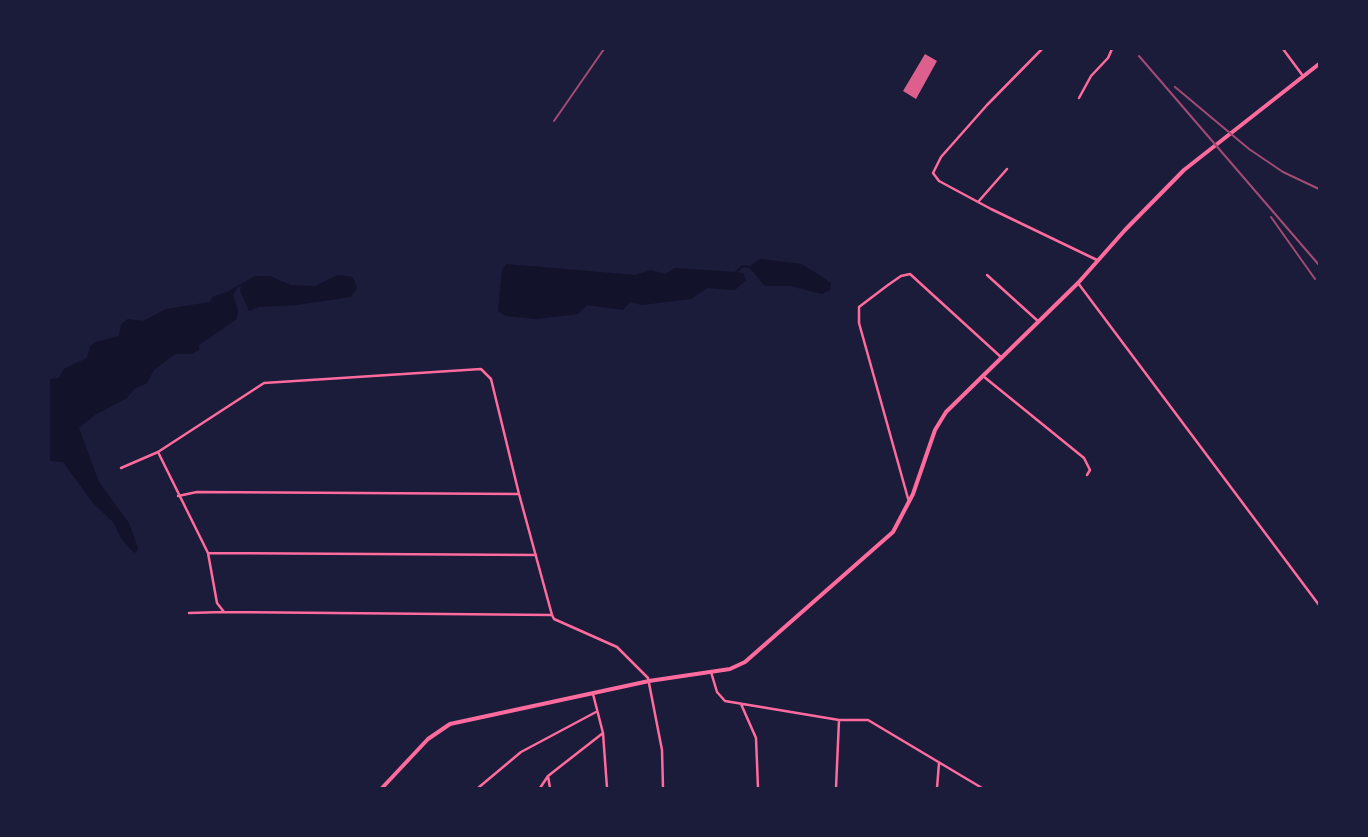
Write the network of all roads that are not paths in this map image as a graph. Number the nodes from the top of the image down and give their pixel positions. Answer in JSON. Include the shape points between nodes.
{"nodes":[{"id":1,"x":1042,"y":49,"type":"edge"},
{"id":2,"x":1112,"y":49,"type":"edge"},
{"id":3,"x":1283,"y":49,"type":"edge"},
{"id":4,"x":1319,"y":64,"type":"edge"},
{"id":5,"x":1303,"y":76,"type":"junction"},
{"id":6,"x":1079,"y":98,"type":"dead end"},
{"id":7,"x":1007,"y":169,"type":"dead end"},
{"id":8,"x":978,"y":202,"type":"junction"},
{"id":9,"x":1098,"y":260,"type":"junction"},
{"id":10,"x":987,"y":275,"type":"dead end"},
{"id":11,"x":1078,"y":283,"type":"junction"},
{"id":12,"x":1039,"y":322,"type":"junction"},
{"id":13,"x":1002,"y":358,"type":"junction"},
{"id":14,"x":983,"y":376,"type":"junction"},
{"id":15,"x":158,"y":452,"type":"junction"},
{"id":16,"x":121,"y":468,"type":"dead end"},
{"id":17,"x":1086,"y":475,"type":"dead end"},
{"id":18,"x":519,"y":494,"type":"junction"},
{"id":19,"x":178,"y":496,"type":"junction"},
{"id":20,"x":909,"y":503,"type":"junction"},
{"id":21,"x":208,"y":553,"type":"junction"},
{"id":22,"x":536,"y":555,"type":"junction"},
{"id":23,"x":1319,"y":605,"type":"edge"},
{"id":24,"x":224,"y":612,"type":"junction"},
{"id":25,"x":189,"y":613,"type":"dead end"},
{"id":26,"x":552,"y":614,"type":"junction"},
{"id":27,"x":712,"y":672,"type":"junction"},
{"id":28,"x":649,"y":681,"type":"junction"},
{"id":29,"x":593,"y":694,"type":"junction"},
{"id":30,"x":741,"y":704,"type":"junction"},
{"id":31,"x":596,"y":712,"type":"junction"},
{"id":32,"x":839,"y":720,"type":"junction"},
{"id":33,"x":603,"y":733,"type":"junction"},
{"id":34,"x":939,"y":763,"type":"junction"},
{"id":35,"x":548,"y":776,"type":"junction"},
{"id":36,"x":382,"y":788,"type":"edge"},
{"id":37,"x":478,"y":788,"type":"edge"},
{"id":38,"x":540,"y":788,"type":"edge"},
{"id":39,"x":550,"y":788,"type":"edge"},
{"id":40,"x":608,"y":788,"type":"edge"},
{"id":41,"x":663,"y":788,"type":"edge"},
{"id":42,"x":758,"y":788,"type":"edge"},
{"id":43,"x":836,"y":788,"type":"edge"},
{"id":44,"x":937,"y":788,"type":"edge"},
{"id":45,"x":982,"y":788,"type":"edge"}],
"edges":[{"from":1,"to":8,"type":"street","via":[[987,105],[941,158],[933,173],[939,181]]},
{"from":2,"to":6,"type":"street"},
{"from":3,"to":5,"type":"street"},
{"from":4,"to":5,"type":"street"},
{"from":5,"to":9,"type":"street","via":[[1184,170]]},
{"from":7,"to":8,"type":"street"},
{"from":8,"to":9,"type":"street"},
{"from":9,"to":11,"type":"street"},
{"from":10,"to":12,"type":"street"},
{"from":11,"to":12,"type":"street"},
{"from":11,"to":23,"type":"street"},
{"from":12,"to":13,"type":"street"},
{"from":13,"to":14,"type":"street"},
{"from":13,"to":20,"type":"street","via":[[910,274],[888,284],[859,306],[859,323]]},
{"from":14,"to":17,"type":"street","via":[[1084,458],[1090,470]]},
{"from":14,"to":20,"type":"street","via":[[946,412]]},
{"from":15,"to":16,"type":"street"},
{"from":15,"to":18,"type":"street","via":[[264,383],[480,369],[491,379]]},
{"from":15,"to":19,"type":"street"},
{"from":18,"to":19,"type":"street","via":[[197,492]]},
{"from":18,"to":22,"type":"street"},
{"from":19,"to":21,"type":"street"},
{"from":20,"to":27,"type":"street","via":[[893,532],[756,653],[730,669]]},
{"from":21,"to":22,"type":"street"},
{"from":21,"to":24,"type":"street","via":[[217,603]]},
{"from":22,"to":26,"type":"street"},
{"from":24,"to":25,"type":"street"},
{"from":24,"to":26,"type":"street"},
{"from":26,"to":28,"type":"street","via":[[554,619],[617,648]]},
{"from":27,"to":28,"type":"street"},
{"from":27,"to":30,"type":"street","via":[[719,697]]},
{"from":28,"to":29,"type":"street"},
{"from":28,"to":41,"type":"street","via":[[662,750]]},
{"from":29,"to":31,"type":"street"},
{"from":29,"to":36,"type":"street","via":[[450,724],[428,739]]},
{"from":30,"to":32,"type":"street"},
{"from":30,"to":42,"type":"street","via":[[756,738]]},
{"from":31,"to":33,"type":"street"},
{"from":31,"to":37,"type":"street","via":[[521,752]]},
{"from":32,"to":34,"type":"street","via":[[868,720]]},
{"from":32,"to":43,"type":"street"},
{"from":33,"to":35,"type":"street"},
{"from":33,"to":40,"type":"street"},
{"from":34,"to":44,"type":"street"},
{"from":34,"to":45,"type":"street"},
{"from":35,"to":38,"type":"street"},
{"from":35,"to":39,"type":"street"}]}
